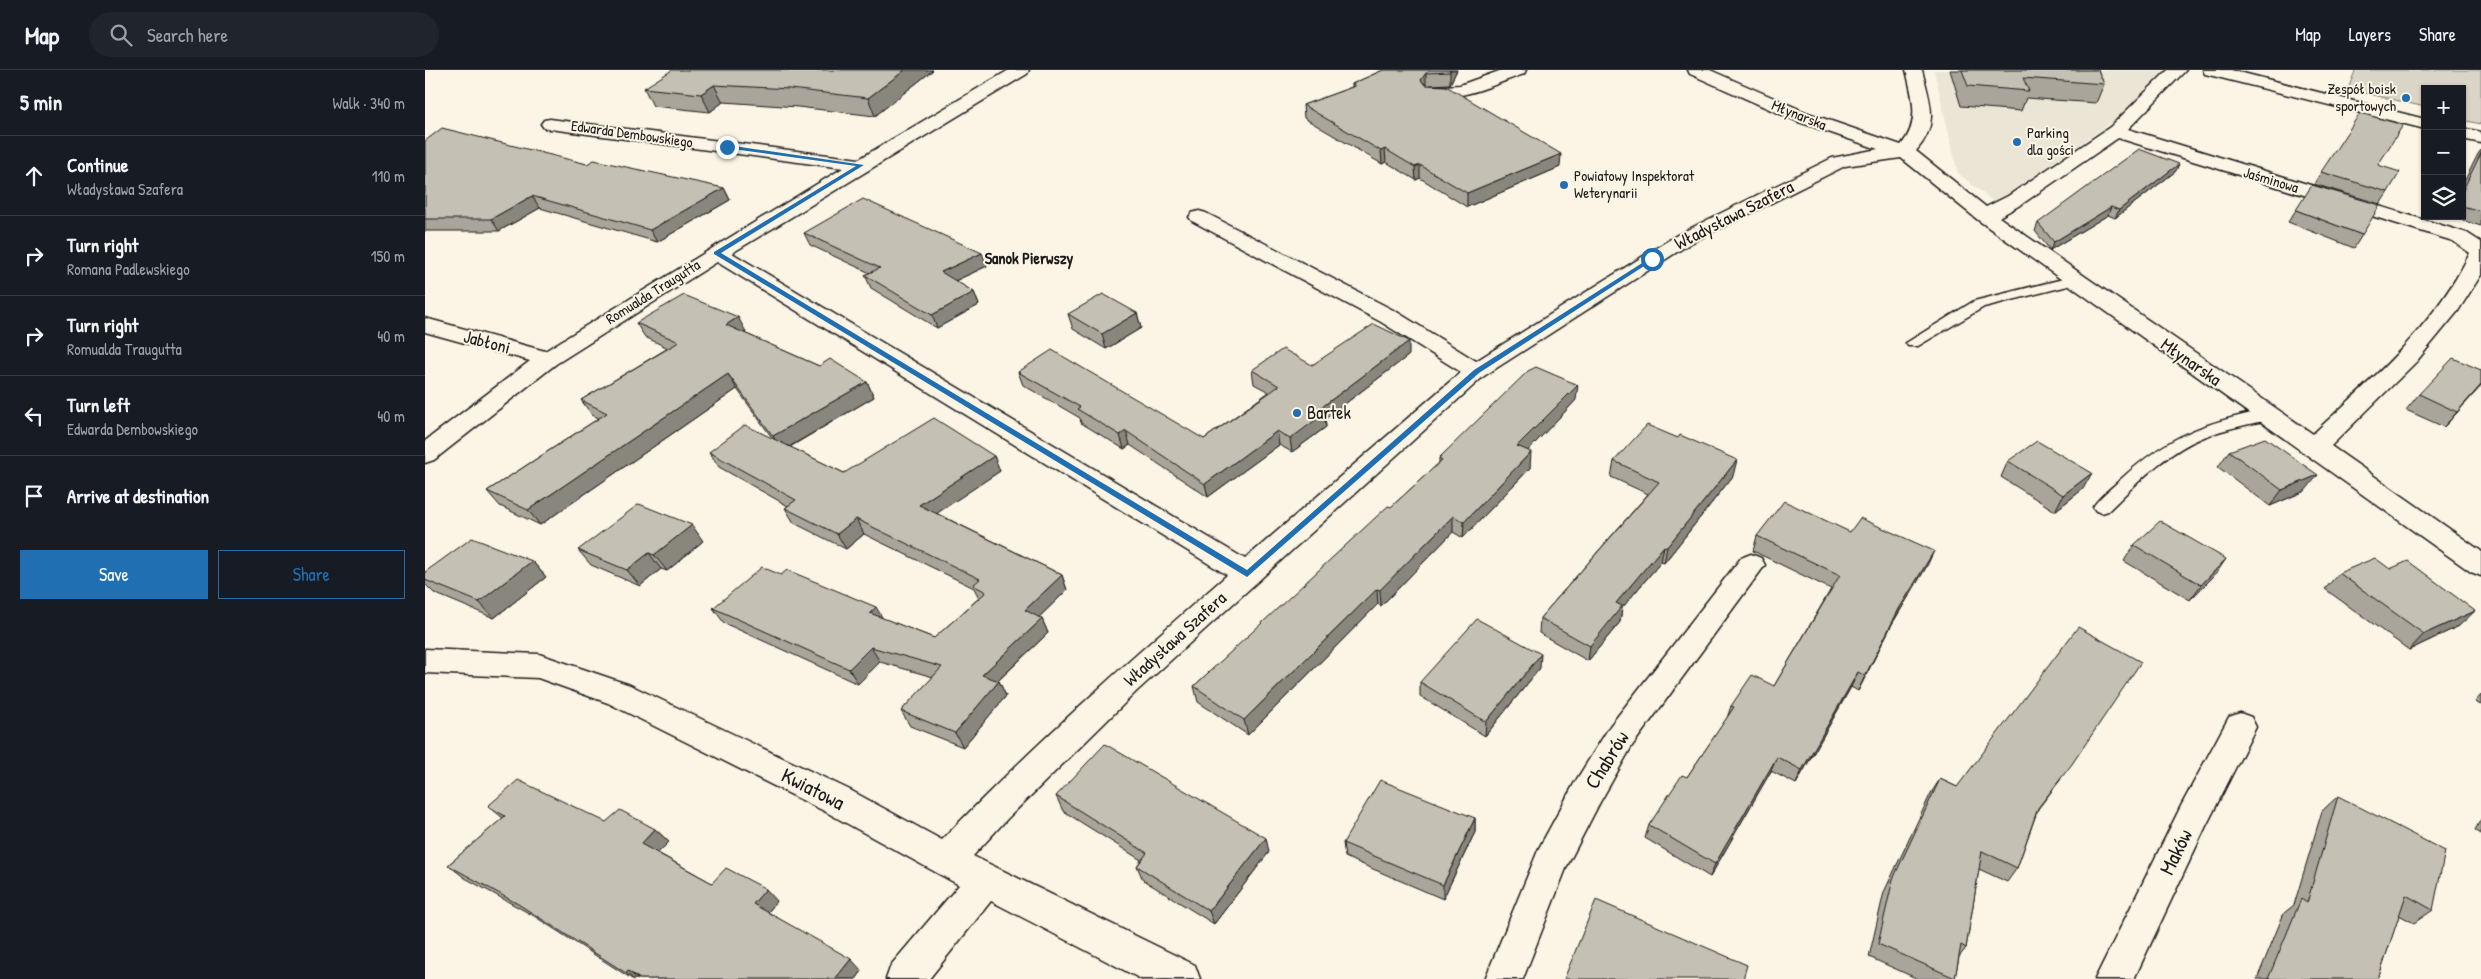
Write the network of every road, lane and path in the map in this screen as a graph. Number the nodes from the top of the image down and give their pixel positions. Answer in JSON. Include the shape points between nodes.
{"nodes":[{"id":1,"x":1021,"y":70,"type":"edge"},
{"id":2,"x":1518,"y":70,"type":"edge"},
{"id":3,"x":1696,"y":70,"type":"edge"},
{"id":4,"x":1914,"y":70,"type":"edge"},
{"id":5,"x":2178,"y":70,"type":"edge"},
{"id":6,"x":2211,"y":70,"type":"edge"},
{"id":7,"x":1432,"y":91,"type":"edge"},
{"id":8,"x":2421,"y":123,"type":"edge"},
{"id":9,"x":551,"y":124,"type":"dead end"},
{"id":10,"x":2116,"y":131,"type":"junction"},
{"id":11,"x":2466,"y":134,"type":"edge"},
{"id":12,"x":2481,"y":138,"type":"edge"},
{"id":13,"x":1905,"y":152,"type":"junction"},
{"id":14,"x":861,"y":165,"type":"junction"},
{"id":15,"x":1985,"y":216,"type":"junction"},
{"id":16,"x":1199,"y":217,"type":"dead end"},
{"id":17,"x":2481,"y":252,"type":"edge"},
{"id":18,"x":717,"y":253,"type":"junction"},
{"id":19,"x":2075,"y":280,"type":"junction"},
{"id":20,"x":425,"y":325,"type":"edge"},
{"id":21,"x":1913,"y":343,"type":"dead end"},
{"id":22,"x":548,"y":359,"type":"junction"},
{"id":23,"x":1477,"y":371,"type":"junction"},
{"id":24,"x":2265,"y":415,"type":"junction"},
{"id":25,"x":2314,"y":448,"type":"junction"},
{"id":26,"x":425,"y":454,"type":"edge"},
{"id":27,"x":2102,"y":507,"type":"dead end"},
{"id":28,"x":1751,"y":565,"type":"dead end"},
{"id":29,"x":2481,"y":565,"type":"edge"},
{"id":30,"x":1247,"y":574,"type":"junction"},
{"id":31,"x":425,"y":661,"type":"edge"},
{"id":32,"x":2240,"y":727,"type":"dead end"},
{"id":33,"x":946,"y":860,"type":"junction"},
{"id":34,"x":986,"y":880,"type":"junction"},
{"id":35,"x":905,"y":979,"type":"edge"},
{"id":36,"x":1181,"y":979,"type":"edge"},
{"id":37,"x":1504,"y":979,"type":"edge"},
{"id":38,"x":2114,"y":979,"type":"edge"}],
"edges":[{"from":1,"to":14,"type":"street","name":"Romualda Traugutta"},
{"from":2,"to":7,"type":"street","via":[[1462,90]]},
{"from":3,"to":13,"type":"street","name":"Młynarska","via":[[1802,117]]},
{"from":4,"to":13,"type":"street","via":[[1922,125]]},
{"from":5,"to":10,"type":"street"},
{"from":6,"to":8,"type":"street"},
{"from":9,"to":14,"type":"street","name":"Edwarda Dembowskiego"},
{"from":10,"to":15,"type":"street","via":[[2015,200]]},
{"from":10,"to":17,"type":"street","name":"Jaśminowa","via":[[2460,237]]},
{"from":11,"to":12,"type":"street"},
{"from":13,"to":15,"type":"street","name":"Młynarska"},
{"from":13,"to":23,"type":"street","name":"Władysława Szafera","via":[[1839,162],[1684,239]]},
{"from":14,"to":18,"type":"street","name":"Romualda Traugutta"},
{"from":15,"to":19,"type":"street","name":"Młynarska"},
{"from":16,"to":23,"type":"street","via":[[1389,317]]},
{"from":17,"to":25,"type":"street","name":"Jaśminowa","via":[[2473,272],[2433,330]]},
{"from":18,"to":22,"type":"street","name":"Romualda Traugutta"},
{"from":18,"to":30,"type":"street"},
{"from":19,"to":21,"type":"lane","via":[[1979,304]]},
{"from":19,"to":24,"type":"street","name":"Młynarska"},
{"from":20,"to":22,"type":"street","name":"Jabłoni"},
{"from":22,"to":26,"type":"street","name":"Romualda Traugutta"},
{"from":23,"to":30,"type":"street","name":"Władysława Szafera"},
{"from":24,"to":25,"type":"street","name":"Młynarska"},
{"from":24,"to":27,"type":"lane","via":[[2219,426],[2178,443],[2139,472]]},
{"from":25,"to":29,"type":"street","name":"Młynarska"},
{"from":28,"to":37,"type":"street","name":"Chabrów","via":[[1621,736],[1552,860]]},
{"from":30,"to":33,"type":"street","name":"Władysława Szafera","via":[[1112,695]]},
{"from":31,"to":33,"type":"street","name":"Kwiatowa","via":[[539,666],[619,694],[838,801]]},
{"from":32,"to":38,"type":"street","name":"Maków"},
{"from":33,"to":34,"type":"street","name":"Kwiatowa"},
{"from":34,"to":35,"type":"street"},
{"from":34,"to":36,"type":"street","name":"Kwiatowa"}]}
